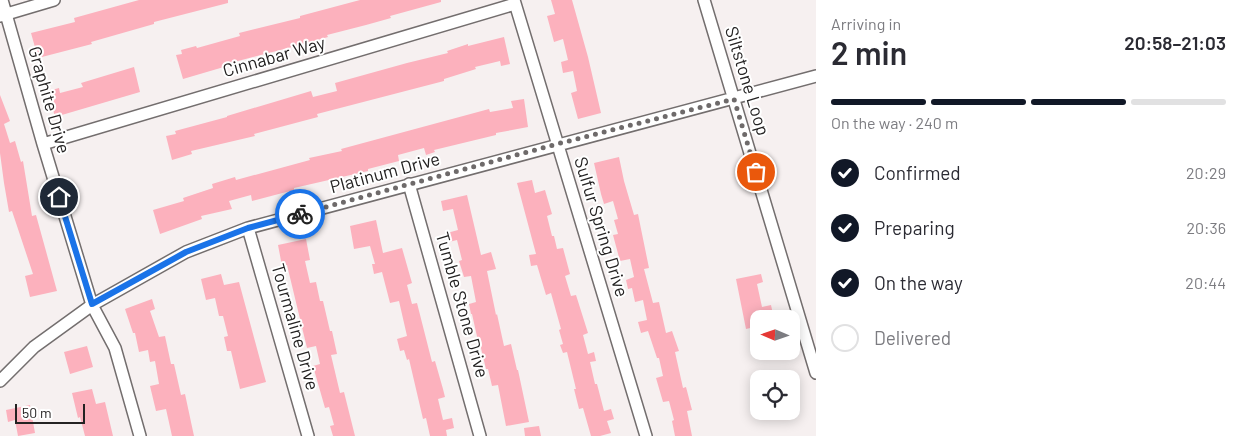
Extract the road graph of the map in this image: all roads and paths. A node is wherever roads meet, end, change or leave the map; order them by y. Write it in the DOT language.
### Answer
graph roads {
  1 [pos="2,0"];
  2 [pos="54,0"];
  3 [pos="704,0"];
  4 [pos="515,2"];
  5 [pos="3,15"];
  6 [pos="816,76"];
  7 [pos="734,99"];
  8 [pos="43,144"];
  9 [pos="557,144"];
  10 [pos="409,184"];
  11 [pos="248,228"];
  12 [pos="92,304"];
  13 [pos="816,373"];
  14 [pos="0,381"];
  15 [pos="140,436"];
  16 [pos="308,436"];
  17 [pos="480,436"];
  18 [pos="646,436"];
  1 -- 5 [label="street, Graphite Drive"];
  2 -- 5 [label="street"];
  3 -- 7 [label="street, Siltstone Loop"];
  4 -- 8 [label="street, Cinnabar Way"];
  4 -- 9 [label="street, Sulfur Spring Drive"];
  5 -- 8 [label="street, Graphite Drive"];
  6 -- 7 [label="street, Platinum Drive"];
  7 -- 9 [label="street, Platinum Drive"];
  7 -- 13 [label="street, Siltstone Loop"];
  8 -- 12 [label="street, Graphite Drive"];
  9 -- 10 [label="street, Platinum Drive"];
  9 -- 18 [label="street, Sulfur Spring Drive"];
  10 -- 11 [label="street, Platinum Drive"];
  10 -- 17 [label="street, Tumble Stone Drive"];
  11 -- 12 [label="street, Platinum Drive"];
  11 -- 16 [label="street, Tourmaline Drive"];
  12 -- 14 [label="street, Platinum Drive"];
  12 -- 15 [label="street, Graphite Drive"];
}
